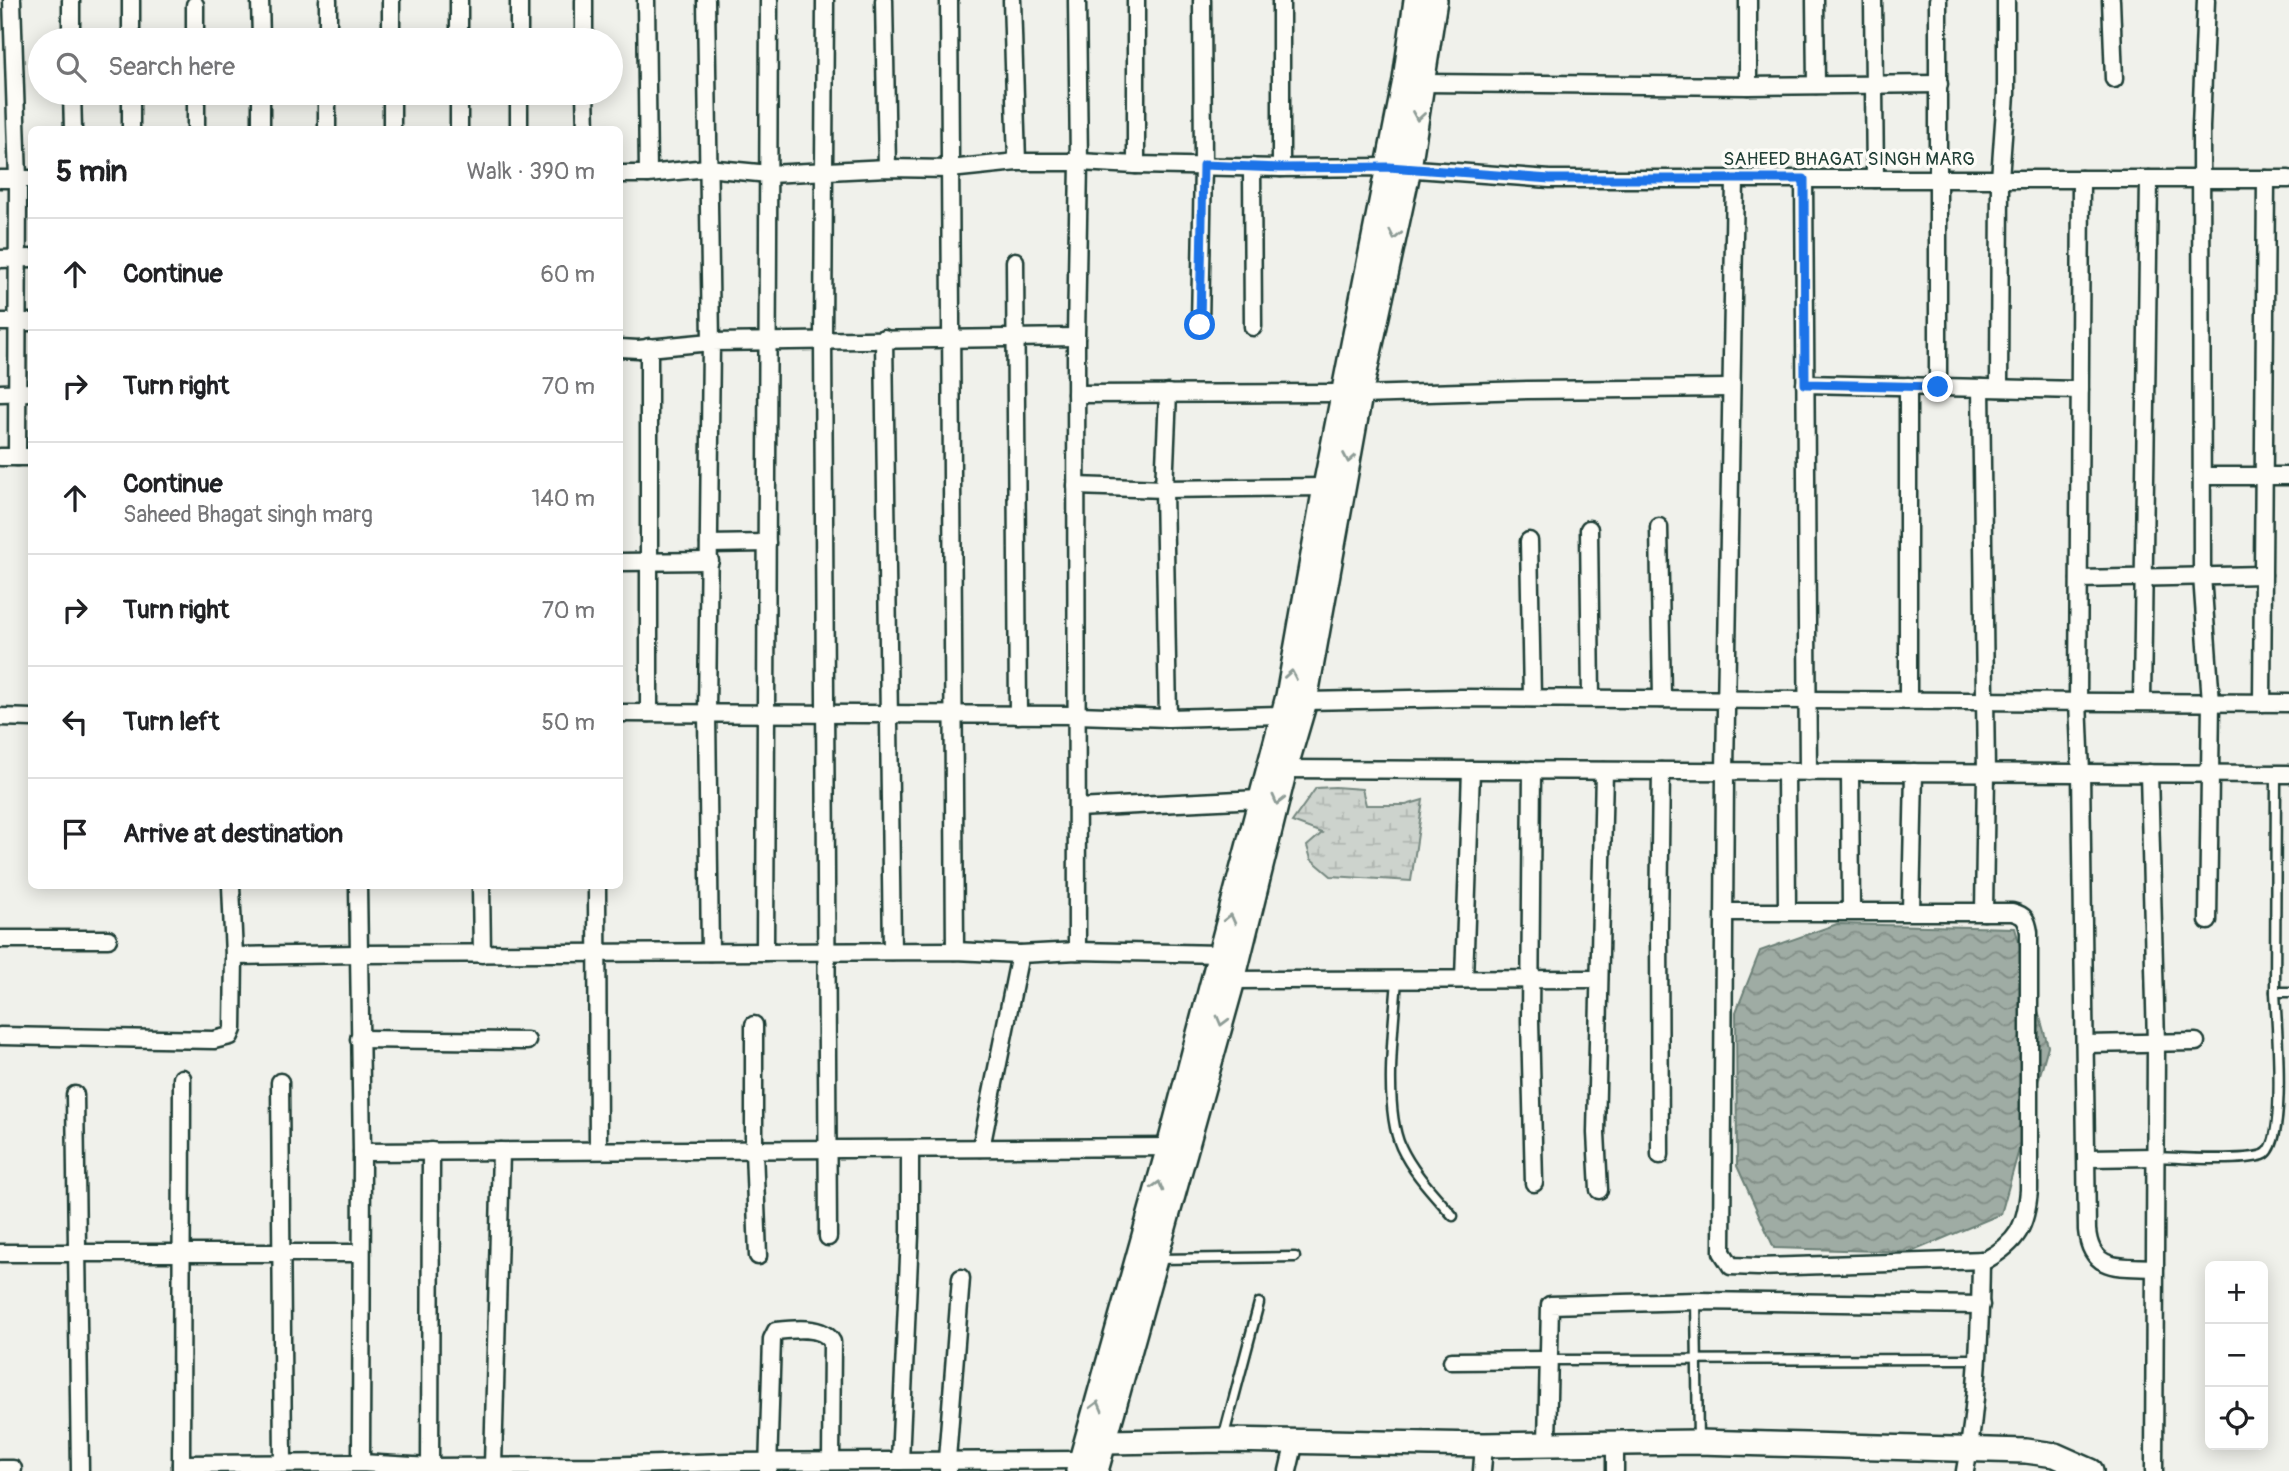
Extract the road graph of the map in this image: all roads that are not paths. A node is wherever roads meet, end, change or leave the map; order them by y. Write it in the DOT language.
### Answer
graph roads {
  1 [pos="12,0"];
  2 [pos="71,0"];
  3 [pos="131,0"];
  4 [pos="260,0"];
  5 [pos="328,0"];
  6 [pos="391,0"];
  7 [pos="459,0"];
  8 [pos="519,0"];
  9 [pos="583,0"];
  10 [pos="646,0"];
  11 [pos="706,0"];
  12 [pos="769,0"];
  13 [pos="825,0"];
  14 [pos="884,0"];
  15 [pos="949,0"];
  16 [pos="1012,0"];
  17 [pos="1077,0"];
  18 [pos="1136,0"];
  19 [pos="1202,0"];
  20 [pos="1281,0"];
  21 [pos="1416,0"];
  22 [pos="1435,0"];
  23 [pos="1748,0"];
  24 [pos="1815,0"];
  25 [pos="1873,0"];
  26 [pos="1938,0"];
  27 [pos="2006,0"];
  28 [pos="2111,0"];
  29 [pos="2206,0"];
  30 [pos="195,5"];
  31 [pos="6,26"];
  32 [pos="71,28"];
  33 [pos="131,28"];
  34 [pos="195,28"];
  35 [pos="261,28"];
  36 [pos="328,28"];
  37 [pos="391,28"];
  38 [pos="459,28"];
  39 [pos="519,28"];
  40 [pos="584,28"];
  41 [pos="2114,79"];
  42 [pos="1423,83"];
  43 [pos="1939,84"];
  44 [pos="1816,85"];
  45 [pos="1874,85"];
  46 [pos="1748,86"];
  47 [pos="7,93"];
  48 [pos="72,105"];
  49 [pos="131,105"];
  50 [pos="195,105"];
  51 [pos="261,105"];
  52 [pos="327,105"];
  53 [pos="392,105"];
  54 [pos="459,105"];
  55 [pos="519,105"];
  56 [pos="585,105"];
  57 [pos="73,126"];
  58 [pos="131,126"];
  59 [pos="196,126"];
  60 [pos="261,126"];
  61 [pos="327,126"];
  62 [pos="392,126"];
  63 [pos="459,126"];
  64 [pos="519,126"];
  65 [pos="586,126"];
  66 [pos="1017,162"];
  67 [pos="1079,162"];
  68 [pos="1136,165"];
  69 [pos="1203,165"];
  70 [pos="1252,167"];
  71 [pos="887,168"];
  72 [pos="1281,168"];
  73 [pos="1399,168"];
  74 [pos="707,169"];
  75 [pos="950,169"];
  76 [pos="825,172"];
  77 [pos="623,174"];
  78 [pos="649,174"];
  79 [pos="769,174"];
  80 [pos="0,179"];
  81 [pos="25,179"];
  82 [pos="1735,179"];
  83 [pos="1804,179"];
  84 [pos="1875,179"];
  85 [pos="1940,179"];
  86 [pos="2000,179"];
  87 [pos="2081,179"];
  88 [pos="2149,179"];
  89 [pos="2203,179"];
  90 [pos="2266,179"];
  91 [pos="2289,179"];
  92 [pos="0,258"];
  93 [pos="24,259"];
  94 [pos="1015,261"];
  95 [pos="0,322"];
  96 [pos="24,322"];
  97 [pos="1200,325"];
  98 [pos="1253,327"];
  99 [pos="951,337"];
  100 [pos="1076,337"];
  101 [pos="884,338"];
  102 [pos="823,339"];
  103 [pos="1015,339"];
  104 [pos="768,340"];
  105 [pos="711,342"];
  106 [pos="649,347"];
  107 [pos="623,348"];
  108 [pos="1805,384"];
  109 [pos="1908,386"];
  110 [pos="1938,387"];
  111 [pos="1731,388"];
  112 [pos="1981,388"];
  113 [pos="1999,388"];
  114 [pos="2080,390"];
  115 [pos="0,393"];
  116 [pos="25,393"];
  117 [pos="1168,393"];
  118 [pos="1076,394"];
  119 [pos="1352,394"];
  120 [pos="0,457"];
  121 [pos="24,457"];
  122 [pos="2203,476"];
  123 [pos="2264,476"];
  124 [pos="2289,476"];
  125 [pos="1076,486"];
  126 [pos="1325,487"];
  127 [pos="1164,489"];
  128 [pos="1659,527"];
  129 [pos="1589,529"];
  130 [pos="1528,541"];
  131 [pos="767,543"];
  132 [pos="709,552"];
  133 [pos="649,560"];
  134 [pos="623,562"];
  135 [pos="2263,575"];
  136 [pos="2202,576"];
  137 [pos="2144,578"];
  138 [pos="2079,579"];
  139 [pos="1532,698"];
  140 [pos="1591,698"];
  141 [pos="1662,699"];
  142 [pos="1727,699"];
  143 [pos="1806,700"];
  144 [pos="1908,700"];
  145 [pos="1305,701"];
  146 [pos="1985,701"];
  147 [pos="2078,701"];
  148 [pos="2142,702"];
  149 [pos="2211,702"];
  150 [pos="2262,703"];
  151 [pos="2289,703"];
  152 [pos="623,713"];
  153 [pos="649,713"];
  154 [pos="707,714"];
  155 [pos="766,714"];
  156 [pos="825,714"];
  157 [pos="889,714"];
  158 [pos="954,714"];
  159 [pos="1018,715"];
  160 [pos="1077,715"];
  161 [pos="1282,715"];
  162 [pos="0,717"];
  163 [pos="28,718"];
  164 [pos="1168,718"];
  165 [pos="1276,769"];
  166 [pos="1471,770"];
  167 [pos="1532,770"];
  168 [pos="1604,771"];
  169 [pos="1661,771"];
  170 [pos="1726,771"];
  171 [pos="1786,771"];
  172 [pos="1808,772"];
  173 [pos="1850,772"];
  174 [pos="1914,772"];
  175 [pos="1986,772"];
  176 [pos="2081,773"];
  177 [pos="2149,773"];
  178 [pos="2211,773"];
  179 [pos="2282,774"];
  180 [pos="1259,799"];
  181 [pos="1077,807"];
  182 [pos="232,889"];
  183 [pos="358,889"];
  184 [pos="481,889"];
  185 [pos="597,889"];
  186 [pos="1787,911"];
  187 [pos="1851,911"];
  188 [pos="1911,911"];
  189 [pos="1725,912"];
  190 [pos="1984,912"];
  191 [pos="2208,921"];
  192 [pos="0,939"];
  193 [pos="108,939"];
  194 [pos="892,951"];
  195 [pos="955,951"];
  196 [pos="1077,951"];
  197 [pos="710,952"];
  198 [pos="765,952"];
  199 [pos="826,952"];
  200 [pos="598,953"];
  201 [pos="359,954"];
  202 [pos="482,954"];
  203 [pos="1020,954"];
  204 [pos="1221,954"];
  205 [pos="234,956"];
  206 [pos="1397,979"];
  207 [pos="1464,979"];
  208 [pos="1530,979"];
  209 [pos="1599,979"];
  210 [pos="1233,980"];
  211 [pos="2275,992"];
  212 [pos="2289,992"];
  213 [pos="754,1025"];
  214 [pos="0,1036"];
  215 [pos="359,1039"];
  216 [pos="527,1041"];
  217 [pos="2196,1042"];
  218 [pos="2156,1043"];
  219 [pos="2085,1044"];
  220 [pos="182,1078"];
  221 [pos="280,1082"];
  222 [pos="75,1095"];
  223 [pos="1178,1147"];
  224 [pos="981,1148"];
  225 [pos="827,1149"];
  226 [pos="910,1149"];
  227 [pos="598,1150"];
  228 [pos="754,1150"];
  229 [pos="501,1151"];
  230 [pos="362,1152"];
  231 [pos="430,1152"];
  232 [pos="1660,1155"];
  233 [pos="2155,1157"];
  234 [pos="2088,1158"];
  235 [pos="1534,1183"];
  236 [pos="1599,1190"];
  237 [pos="1452,1216"];
  238 [pos="828,1237"];
  239 [pos="77,1253"];
  240 [pos="182,1253"];
  241 [pos="282,1253"];
  242 [pos="361,1253"];
  243 [pos="0,1254"];
  244 [pos="758,1256"];
  245 [pos="1295,1257"];
  246 [pos="1156,1259"];
  247 [pos="1981,1260"];
  248 [pos="2155,1268"];
  249 [pos="961,1278"];
  250 [pos="1696,1301"];
  251 [pos="1259,1303"];
  252 [pos="1980,1305"];
  253 [pos="1977,1359"];
  254 [pos="1548,1360"];
  255 [pos="1697,1360"];
  256 [pos="1452,1361"];
  257 [pos="1223,1440"];
  258 [pos="1295,1441"];
  259 [pos="1615,1441"];
  260 [pos="1698,1442"];
  261 [pos="1106,1443"];
  262 [pos="1547,1443"];
  263 [pos="1484,1445"];
  264 [pos="831,1461"];
  265 [pos="900,1461"];
  266 [pos="1967,1461"];
  267 [pos="361,1463"];
  268 [pos="283,1464"];
  269 [pos="493,1466"];
  270 [pos="767,1466"];
  271 [pos="858,1466"];
  272 [pos="948,1466"];
  273 [pos="690,1467"];
  274 [pos="1085,1467"];
  275 [pos="181,1468"];
  276 [pos="519,1468"];
  277 [pos="430,1469"];
  278 [pos="598,1469"];
  279 [pos="80,1471"];
  280 [pos="1288,1471"];
  281 [pos="1482,1471"];
  282 [pos="1615,1471"];
  283 [pos="2091,1471"];
  284 [pos="2154,1471"];
  1 -- 31 [label="street"];
  2 -- 32 [label="street"];
  3 -- 33 [label="street"];
  4 -- 35 [label="street"];
  5 -- 36 [label="street"];
  6 -- 37 [label="street"];
  7 -- 38 [label="street"];
  8 -- 39 [label="street"];
  9 -- 40 [label="street"];
  10 -- 78 [label="street"];
  11 -- 74 [label="street"];
  12 -- 79 [label="street"];
  13 -- 76 [label="street"];
  14 -- 71 [label="street"];
  15 -- 75 [label="street"];
  16 -- 66 [label="street"];
  17 -- 67 [label="street"];
  18 -- 68 [label="street"];
  19 -- 69 [label="street"];
  20 -- 72 [label="street"];
  21 -- 73 [label="main road"];
  22 -- 42 [label="main road"];
  23 -- 46 [label="street"];
  24 -- 44 [label="street"];
  25 -- 45 [label="street"];
  26 -- 43 [label="street"];
  27 -- 86 [label="street"];
  28 -- 41 [label="street"];
  29 -- 89 [label="street"];
  30 -- 34 [label="street"];
  31 -- 47 [label="street"];
  42 -- 46 [label="street"];
  42 -- 73 [label="main road, one-way"];
  43 -- 45 [label="street"];
  43 -- 85 [label="street"];
  44 -- 45 [label="street"];
  44 -- 46 [label="street"];
  45 -- 84 [label="street"];
  47 -- 81 [label="street"];
  48 -- 57 [label="street"];
  49 -- 58 [label="street"];
  50 -- 59 [label="street"];
  51 -- 60 [label="street"];
  52 -- 61 [label="street"];
  53 -- 62 [label="street"];
  54 -- 63 [label="street"];
  55 -- 64 [label="street"];
  56 -- 65 [label="street"];
  66 -- 67 [label="street, SAHEED BHAGAT SINGH MARG"];
  66 -- 75 [label="street, SAHEED BHAGAT SINGH MARG"];
  67 -- 68 [label="street, SAHEED BHAGAT SINGH MARG"];
  67 -- 100 [label="street"];
  68 -- 69 [label="street, SAHEED BHAGAT SINGH MARG"];
  69 -- 70 [label="street, SAHEED BHAGAT SINGH MARG"];
  69 -- 97 [label="street"];
  70 -- 72 [label="street, SAHEED BHAGAT SINGH MARG"];
  70 -- 98 [label="street"];
  71 -- 75 [label="street, SAHEED BHAGAT SINGH MARG"];
  71 -- 76 [label="street, SAHEED BHAGAT SINGH MARG"];
  72 -- 73 [label="street, SAHEED BHAGAT SINGH MARG"];
  73 -- 82 [label="street, SAHEED BHAGAT SINGH MARG"];
  73 -- 119 [label="main road"];
  74 -- 78 [label="street, SAHEED BHAGAT SINGH MARG"];
  74 -- 79 [label="street, SAHEED BHAGAT SINGH MARG"];
  74 -- 105 [label="street"];
  75 -- 99 [label="street"];
  76 -- 79 [label="street, SAHEED BHAGAT SINGH MARG"];
  76 -- 102 [label="street"];
  77 -- 78 [label="street, SAHEED BHAGAT SINGH MARG"];
  79 -- 104 [label="street"];
  80 -- 81 [label="street"];
  81 -- 93 [label="street"];
  82 -- 83 [label="street, SAHEED BHAGAT SINGH MARG"];
  82 -- 111 [label="street"];
  83 -- 84 [label="street, SAHEED BHAGAT SINGH MARG"];
  83 -- 108 [label="street"];
  84 -- 85 [label="street, SAHEED BHAGAT SINGH MARG"];
  85 -- 86 [label="street, SAHEED BHAGAT SINGH MARG"];
  85 -- 110 [label="street"];
  86 -- 87 [label="street, SAHEED BHAGAT SINGH MARG"];
  86 -- 113 [label="street"];
  87 -- 88 [label="street, SAHEED BHAGAT SINGH MARG"];
  87 -- 114 [label="street"];
  88 -- 89 [label="street, SAHEED BHAGAT SINGH MARG"];
  88 -- 137 [label="street"];
  89 -- 90 [label="street, SAHEED BHAGAT SINGH MARG"];
  89 -- 122 [label="street"];
  90 -- 91 [label="street, SAHEED BHAGAT SINGH MARG"];
  90 -- 123 [label="street"];
  92 -- 93 [label="street"];
  93 -- 96 [label="street"];
  94 -- 103 [label="street"];
  95 -- 96 [label="street"];
  96 -- 116 [label="street"];
  99 -- 101 [label="street"];
  99 -- 103 [label="street"];
  99 -- 158 [label="street"];
  100 -- 103 [label="street"];
  100 -- 118 [label="street"];
  101 -- 102 [label="street"];
  101 -- 157 [label="street"];
  102 -- 104 [label="street"];
  102 -- 156 [label="street"];
  103 -- 159 [label="street"];
  104 -- 105 [label="street"];
  104 -- 131 [label="street"];
  105 -- 106 [label="street"];
  105 -- 132 [label="street"];
  106 -- 107 [label="street"];
  106 -- 133 [label="street"];
  108 -- 109 [label="street"];
  108 -- 143 [label="street"];
  109 -- 110 [label="street"];
  109 -- 144 [label="street"];
  110 -- 112 [label="street"];
  111 -- 119 [label="street"];
  111 -- 142 [label="street"];
  112 -- 113 [label="street"];
  112 -- 146 [label="street"];
  113 -- 114 [label="street"];
  114 -- 138 [label="street"];
  115 -- 116 [label="street"];
  116 -- 121 [label="street"];
  117 -- 118 [label="street"];
  117 -- 119 [label="street"];
  117 -- 127 [label="street"];
  118 -- 125 [label="street"];
  119 -- 126 [label="main road"];
  119 -- 145 [label="main road, one-way"];
  120 -- 121 [label="street"];
  122 -- 123 [label="street"];
  122 -- 136 [label="street"];
  123 -- 124 [label="street"];
  123 -- 135 [label="street"];
  125 -- 127 [label="street"];
  125 -- 160 [label="street"];
  126 -- 127 [label="street"];
  161 -- 126 [label="main road, one-way"];
  127 -- 164 [label="street"];
  128 -- 141 [label="street"];
  129 -- 140 [label="street"];
  130 -- 139 [label="street"];
  131 -- 132 [label="street"];
  131 -- 155 [label="street"];
  132 -- 133 [label="street"];
  132 -- 154 [label="street"];
  133 -- 134 [label="street"];
  133 -- 153 [label="street"];
  135 -- 136 [label="street"];
  135 -- 150 [label="street"];
  136 -- 137 [label="street"];
  136 -- 149 [label="street"];
  137 -- 138 [label="street"];
  137 -- 148 [label="street"];
  138 -- 147 [label="street"];
  139 -- 140 [label="street"];
  139 -- 145 [label="street"];
  140 -- 141 [label="street"];
  141 -- 142 [label="street"];
  142 -- 143 [label="street"];
  142 -- 170 [label="street"];
  143 -- 144 [label="street"];
  143 -- 172 [label="street"];
  144 -- 146 [label="street"];
  145 -- 165 [label="main road"];
  146 -- 147 [label="street"];
  146 -- 175 [label="street"];
  147 -- 148 [label="street"];
  147 -- 176 [label="street"];
  148 -- 149 [label="street"];
  149 -- 150 [label="street"];
  149 -- 178 [label="street"];
  150 -- 151 [label="street"];
  152 -- 153 [label="street"];
  153 -- 154 [label="street"];
  154 -- 155 [label="street"];
  154 -- 197 [label="street"];
  155 -- 156 [label="street"];
  155 -- 198 [label="street"];
  156 -- 157 [label="street"];
  156 -- 199 [label="street"];
  157 -- 158 [label="street"];
  157 -- 194 [label="street"];
  158 -- 159 [label="street"];
  158 -- 195 [label="street"];
  159 -- 160 [label="street"];
  160 -- 164 [label="street"];
  160 -- 181 [label="street"];
  161 -- 164 [label="street"];
  161 -- 165 [label="main road"];
  162 -- 163 [label="street"];
  165 -- 166 [label="street"];
  165 -- 180 [label="main road"];
  165 -- 210 [label="main road, one-way"];
  166 -- 167 [label="street"];
  166 -- 207 [label="street"];
  167 -- 168 [label="street"];
  167 -- 208 [label="street"];
  168 -- 169 [label="street"];
  168 -- 209 [label="street"];
  169 -- 170 [label="street"];
  169 -- 232 [label="street"];
  170 -- 171 [label="street"];
  170 -- 189 [label="street"];
  171 -- 172 [label="street"];
  171 -- 186 [label="street"];
  172 -- 173 [label="street"];
  173 -- 174 [label="street"];
  173 -- 187 [label="street"];
  174 -- 175 [label="street"];
  174 -- 188 [label="street"];
  175 -- 176 [label="street"];
  175 -- 190 [label="street"];
  176 -- 177 [label="street"];
  176 -- 219 [label="street"];
  177 -- 178 [label="street"];
  177 -- 218 [label="street"];
  178 -- 179 [label="street"];
  178 -- 191 [label="street"];
  179 -- 211 [label="lane"];
  180 -- 181 [label="street"];
  204 -- 180 [label="main road, one-way"];
  181 -- 196 [label="street"];
  182 -- 205 [label="street"];
  183 -- 201 [label="street"];
  184 -- 202 [label="street"];
  185 -- 200 [label="street"];
  186 -- 187 [label="street"];
  186 -- 189 [label="street"];
  187 -- 188 [label="street"];
  188 -- 190 [label="street"];
  189 -- 247 [label="street"];
  190 -- 247 [label="street"];
  192 -- 193 [label="street"];
  194 -- 195 [label="street"];
  194 -- 199 [label="street"];
  195 -- 203 [label="street"];
  196 -- 203 [label="street"];
  196 -- 204 [label="street"];
  197 -- 198 [label="street"];
  197 -- 200 [label="street"];
  198 -- 199 [label="street"];
  199 -- 225 [label="street"];
  200 -- 202 [label="street"];
  200 -- 227 [label="street"];
  201 -- 202 [label="street"];
  201 -- 205 [label="street"];
  201 -- 215 [label="street"];
  203 -- 224 [label="street"];
  204 -- 223 [label="main road"];
  205 -- 214 [label="street"];
  206 -- 207 [label="street"];
  206 -- 210 [label="street"];
  206 -- 237 [label="lane"];
  207 -- 208 [label="street"];
  208 -- 209 [label="street"];
  208 -- 235 [label="street"];
  209 -- 236 [label="street"];
  210 -- 223 [label="main road, one-way"];
  211 -- 212 [label="lane"];
  211 -- 233 [label="lane"];
  213 -- 228 [label="street"];
  215 -- 216 [label="street"];
  215 -- 230 [label="street"];
  217 -- 218 [label="street"];
  218 -- 219 [label="street"];
  218 -- 233 [label="street"];
  219 -- 234 [label="street"];
  220 -- 240 [label="street"];
  221 -- 241 [label="street"];
  222 -- 239 [label="street"];
  223 -- 224 [label="street"];
  223 -- 246 [label="main road"];
  274 -- 223 [label="main road, one-way"];
  224 -- 226 [label="street"];
  225 -- 226 [label="street"];
  225 -- 228 [label="street"];
  225 -- 238 [label="street"];
  226 -- 265 [label="street"];
  227 -- 228 [label="street"];
  227 -- 229 [label="street"];
  228 -- 244 [label="street"];
  229 -- 231 [label="street"];
  229 -- 269 [label="street"];
  230 -- 231 [label="street"];
  230 -- 242 [label="street"];
  231 -- 277 [label="street"];
  233 -- 234 [label="street"];
  233 -- 248 [label="street"];
  234 -- 248 [label="street"];
  239 -- 240 [label="street"];
  239 -- 243 [label="street"];
  239 -- 279 [label="street"];
  240 -- 241 [label="street"];
  240 -- 275 [label="street"];
  241 -- 242 [label="street"];
  241 -- 268 [label="street"];
  242 -- 267 [label="street"];
  245 -- 246 [label="lane"];
  246 -- 261 [label="main road"];
  247 -- 252 [label="street"];
  248 -- 284 [label="street"];
  249 -- 272 [label="street"];
  250 -- 252 [label="street"];
  250 -- 254 [label="street"];
  250 -- 255 [label="lane"];
  251 -- 257 [label="lane"];
  252 -- 253 [label="street"];
  253 -- 255 [label="lane"];
  253 -- 266 [label="street"];
  254 -- 255 [label="lane"];
  254 -- 256 [label="street"];
  254 -- 262 [label="street"];
  255 -- 260 [label="lane"];
  257 -- 258 [label="main road"];
  257 -- 261 [label="main road"];
  258 -- 263 [label="main road"];
  258 -- 280 [label="street"];
  259 -- 260 [label="main road"];
  259 -- 262 [label="main road"];
  259 -- 282 [label="street"];
  260 -- 266 [label="main road"];
  261 -- 274 [label="main road"];
  262 -- 263 [label="main road"];
  263 -- 281 [label="street"];
  264 -- 270 [label="street"];
  264 -- 270 [label="street"];
  264 -- 271 [label="street"];
  265 -- 271 [label="street"];
  265 -- 272 [label="street"];
  266 -- 283 [label="main road"];
  267 -- 268 [label="street"];
  267 -- 277 [label="street"];
  268 -- 275 [label="street"];
  269 -- 276 [label="street"];
  269 -- 277 [label="street"];
  270 -- 273 [label="street"];
  272 -- 274 [label="street"];
  273 -- 278 [label="street"];
  276 -- 278 [label="street"];
}
